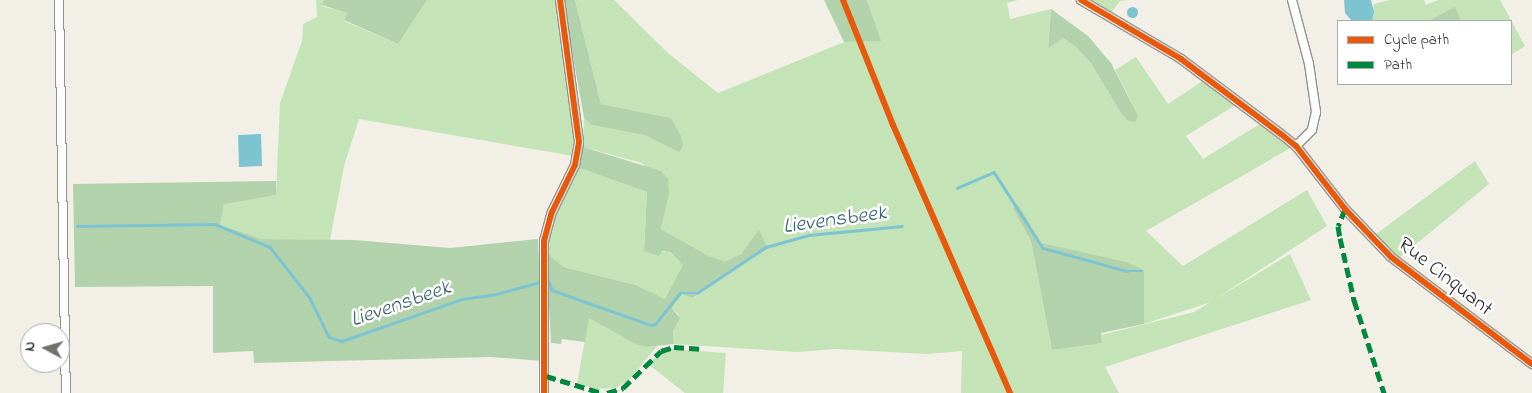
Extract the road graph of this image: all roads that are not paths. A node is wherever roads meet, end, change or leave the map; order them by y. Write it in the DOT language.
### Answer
graph roads {
  1 [pos="59,0"];
  2 [pos="560,0"];
  3 [pos="1081,0"];
  4 [pos="1292,0"];
  5 [pos="1296,146"];
  6 [pos="1532,364"];
  7 [pos="66,393"];
  8 [pos="544,393"];
  1 -- 7 [label="street"];
  2 -- 8 [label="street"];
  3 -- 5 [label="street"];
  4 -- 5 [label="street"];
  5 -- 6 [label="street, Rue Cinquant"];
}
